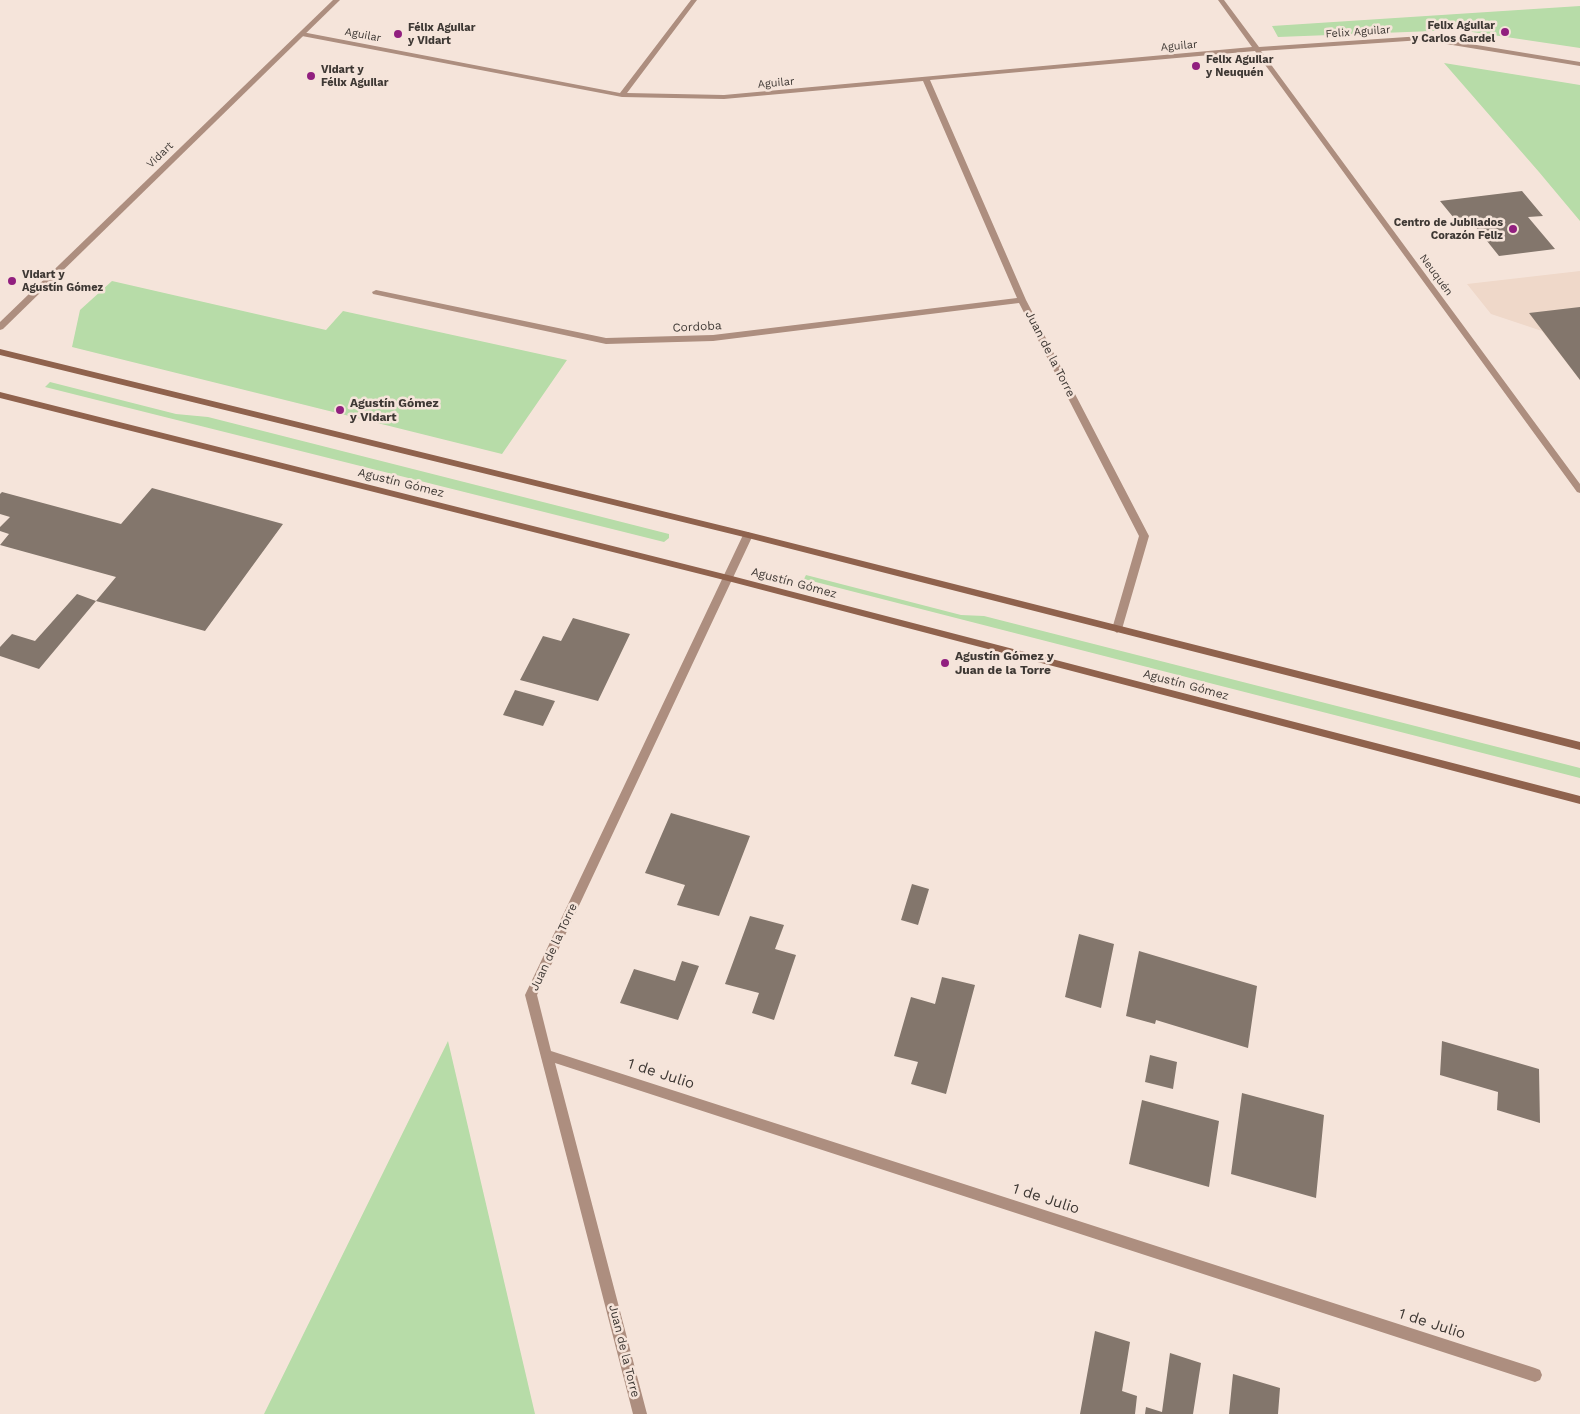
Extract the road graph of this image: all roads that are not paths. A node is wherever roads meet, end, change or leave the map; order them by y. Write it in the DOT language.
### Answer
graph roads {
  1 [pos="337,0"];
  2 [pos="694,0"];
  3 [pos="1221,0"];
  4 [pos="302,34"];
  5 [pos="1256,49"];
  6 [pos="1580,64"];
  7 [pos="926,79"];
  8 [pos="622,95"];
  9 [pos="376,292"];
  10 [pos="1022,300"];
  11 [pos="0,327"];
  12 [pos="0,352"];
  13 [pos="0,395"];
  14 [pos="1580,490"];
  15 [pos="748,535"];
  16 [pos="728,578"];
  17 [pos="1116,628"];
  18 [pos="1580,746"];
  19 [pos="1580,800"];
  20 [pos="547,1055"];
  21 [pos="1535,1375"];
  22 [pos="640,1414"];
  1 -- 4 [label="street, Vidart"];
  2 -- 8 [label="street"];
  3 -- 5 [label="street, Neuquén"];
  4 -- 8 [label="street, Aguilar"];
  4 -- 11 [label="street, Vidart"];
  5 -- 6 [label="street, Felix Aguilar"];
  5 -- 7 [label="street, Aguilar"];
  5 -- 14 [label="street, Neuquén"];
  7 -- 8 [label="street, Aguilar"];
  7 -- 10 [label="street, Juan de la Torre"];
  9 -- 10 [label="street, Cordoba"];
  10 -- 17 [label="street, Juan de la Torre"];
  12 -- 15 [label="main road"];
  13 -- 16 [label="main road, Agustín Gómez"];
  15 -- 16 [label="street, Juan de la Torre"];
  15 -- 17 [label="main road"];
  16 -- 19 [label="main road, Agustín Gómez"];
  16 -- 20 [label="street, Juan de la Torre"];
  17 -- 18 [label="main road"];
  20 -- 21 [label="street, 1 de Julio"];
  20 -- 22 [label="street, Juan de la Torre"];
}
